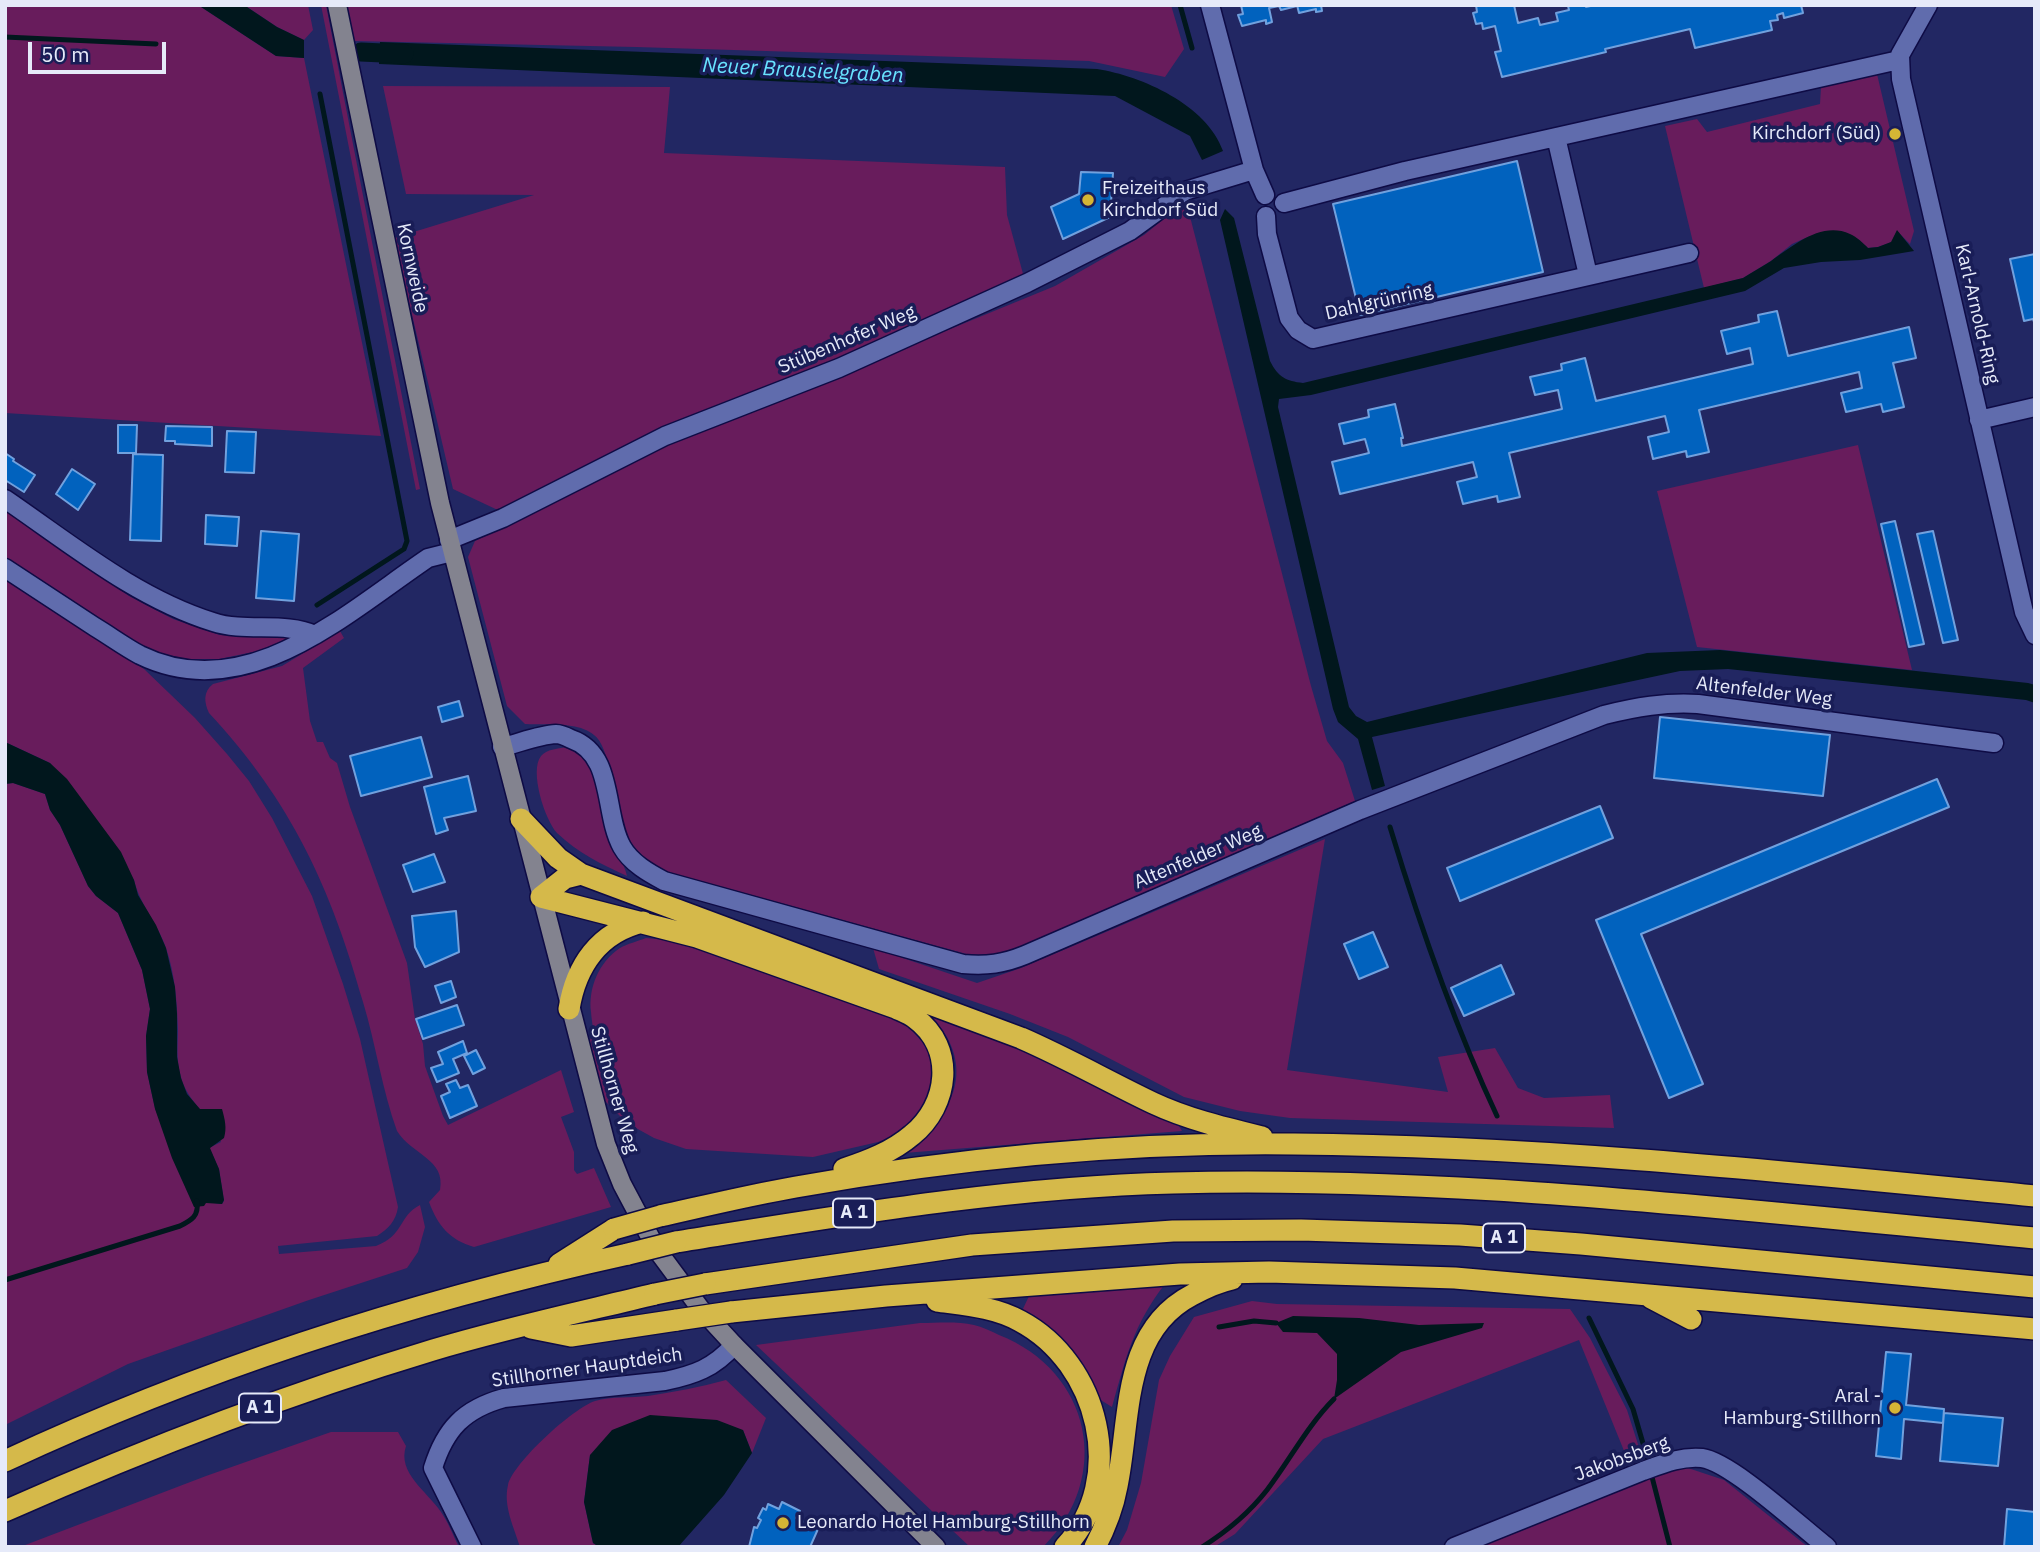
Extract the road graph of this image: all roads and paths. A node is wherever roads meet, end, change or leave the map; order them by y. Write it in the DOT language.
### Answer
graph roads {
  1 [pos="337,5"];
  2 [pos="1210,5"];
  3 [pos="1928,5"];
  4 [pos="1899,60"];
  5 [pos="1556,137"];
  6 [pos="1254,170"];
  7 [pos="1265,195"];
  8 [pos="1283,203"];
  9 [pos="1266,216"];
  10 [pos="1689,253"];
  11 [pos="1588,275"];
  12 [pos="2035,407"];
  13 [pos="1979,420"];
  14 [pos="5,499"];
  15 [pos="450,546"];
  16 [pos="5,568"];
  17 [pos="314,635"];
  18 [pos="2035,635"];
  19 [pos="1994,743"];
  20 [pos="502,747"];
  21 [pos="521,819"];
  22 [pos="582,874"];
  23 [pos="541,897"];
  24 [pos="643,922"];
  25 [pos="569,1009"];
  26 [pos="1291,1144"];
  27 [pos="1704,1148"];
  28 [pos="1664,1160"];
  29 [pos="792,1188"];
  30 [pos="2035,1196"];
  31 [pos="2035,1238"];
  32 [pos="548,1271"];
  33 [pos="1269,1272"];
  34 [pos="2035,1287"];
  35 [pos="1643,1293"];
  36 [pos="887,1296"];
  37 [pos="1691,1319"];
  38 [pos="522,1326"];
  39 [pos="2035,1329"];
  40 [pos="734,1345"];
  41 [pos="5,1461"];
  42 [pos="5,1511"];
  43 [pos="472,1547"];
  44 [pos="936,1547"];
  45 [pos="1065,1547"];
  46 [pos="1095,1547"];
  47 [pos="1454,1547"];
  48 [pos="1827,1547"];
  1 -- 15 [label="main road, Kornweide"];
  2 -- 6 [label="street"];
  3 -- 4 [label="street"];
  4 -- 5 [label="street"];
  4 -- 13 [label="street, Karl-Arnold-Ring"];
  5 -- 8 [label="street"];
  5 -- 11 [label="street"];
  6 -- 7 [label="street"];
  6 -- 15 [label="street, Stübenhofer Weg"];
  7 -- 8 [label="street"];
  7 -- 9 [label="street"];
  8 -- 9 [label="street"];
  9 -- 11 [label="street, Dahlgrünring"];
  10 -- 11 [label="street, Dahlgrünring"];
  12 -- 13 [label="street"];
  13 -- 18 [label="street, Karl-Arnold-Ring"];
  14 -- 17 [label="street"];
  15 -- 17 [label="street, Stübenhofer Weg"];
  15 -- 20 [label="main road, Stillhorner Weg"];
  16 -- 17 [label="street, Stübenhofer Weg"];
  19 -- 20 [label="street, Altenfelder Weg"];
  20 -- 21 [label="main road, Stillhorner Weg"];
  21 -- 22 [label="highway"];
  21 -- 23 [label="main road, Stillhorner Weg"];
  22 -- 23 [label="highway"];
  22 -- 26 [label="highway"];
  23 -- 24 [label="highway"];
  23 -- 25 [label="main road, Stillhorner Weg"];
  24 -- 25 [label="highway"];
  24 -- 29 [label="highway"];
  25 -- 40 [label="main road, Stillhorner Weg"];
  26 -- 28 [label="highway"];
  26 -- 29 [label="highway"];
  27 -- 28 [label="highway"];
  28 -- 30 [label="highway"];
  29 -- 32 [label="highway, bridge"];
  31 -- 32 [label="highway, A 1, bridge"];
  32 -- 41 [label="highway, A 1"];
  33 -- 35 [label="highway"];
  33 -- 36 [label="highway"];
  33 -- 46 [label="highway"];
  34 -- 38 [label="highway, A 1, bridge"];
  35 -- 37 [label="highway"];
  35 -- 39 [label="highway"];
  36 -- 38 [label="highway, bridge"];
  36 -- 45 [label="highway"];
  38 -- 42 [label="highway, A 1"];
  40 -- 43 [label="street, Stillhorner Hauptdeich"];
  40 -- 44 [label="main road, Stillhorner Weg"];
  47 -- 48 [label="street, Jakobsberg"];
}
